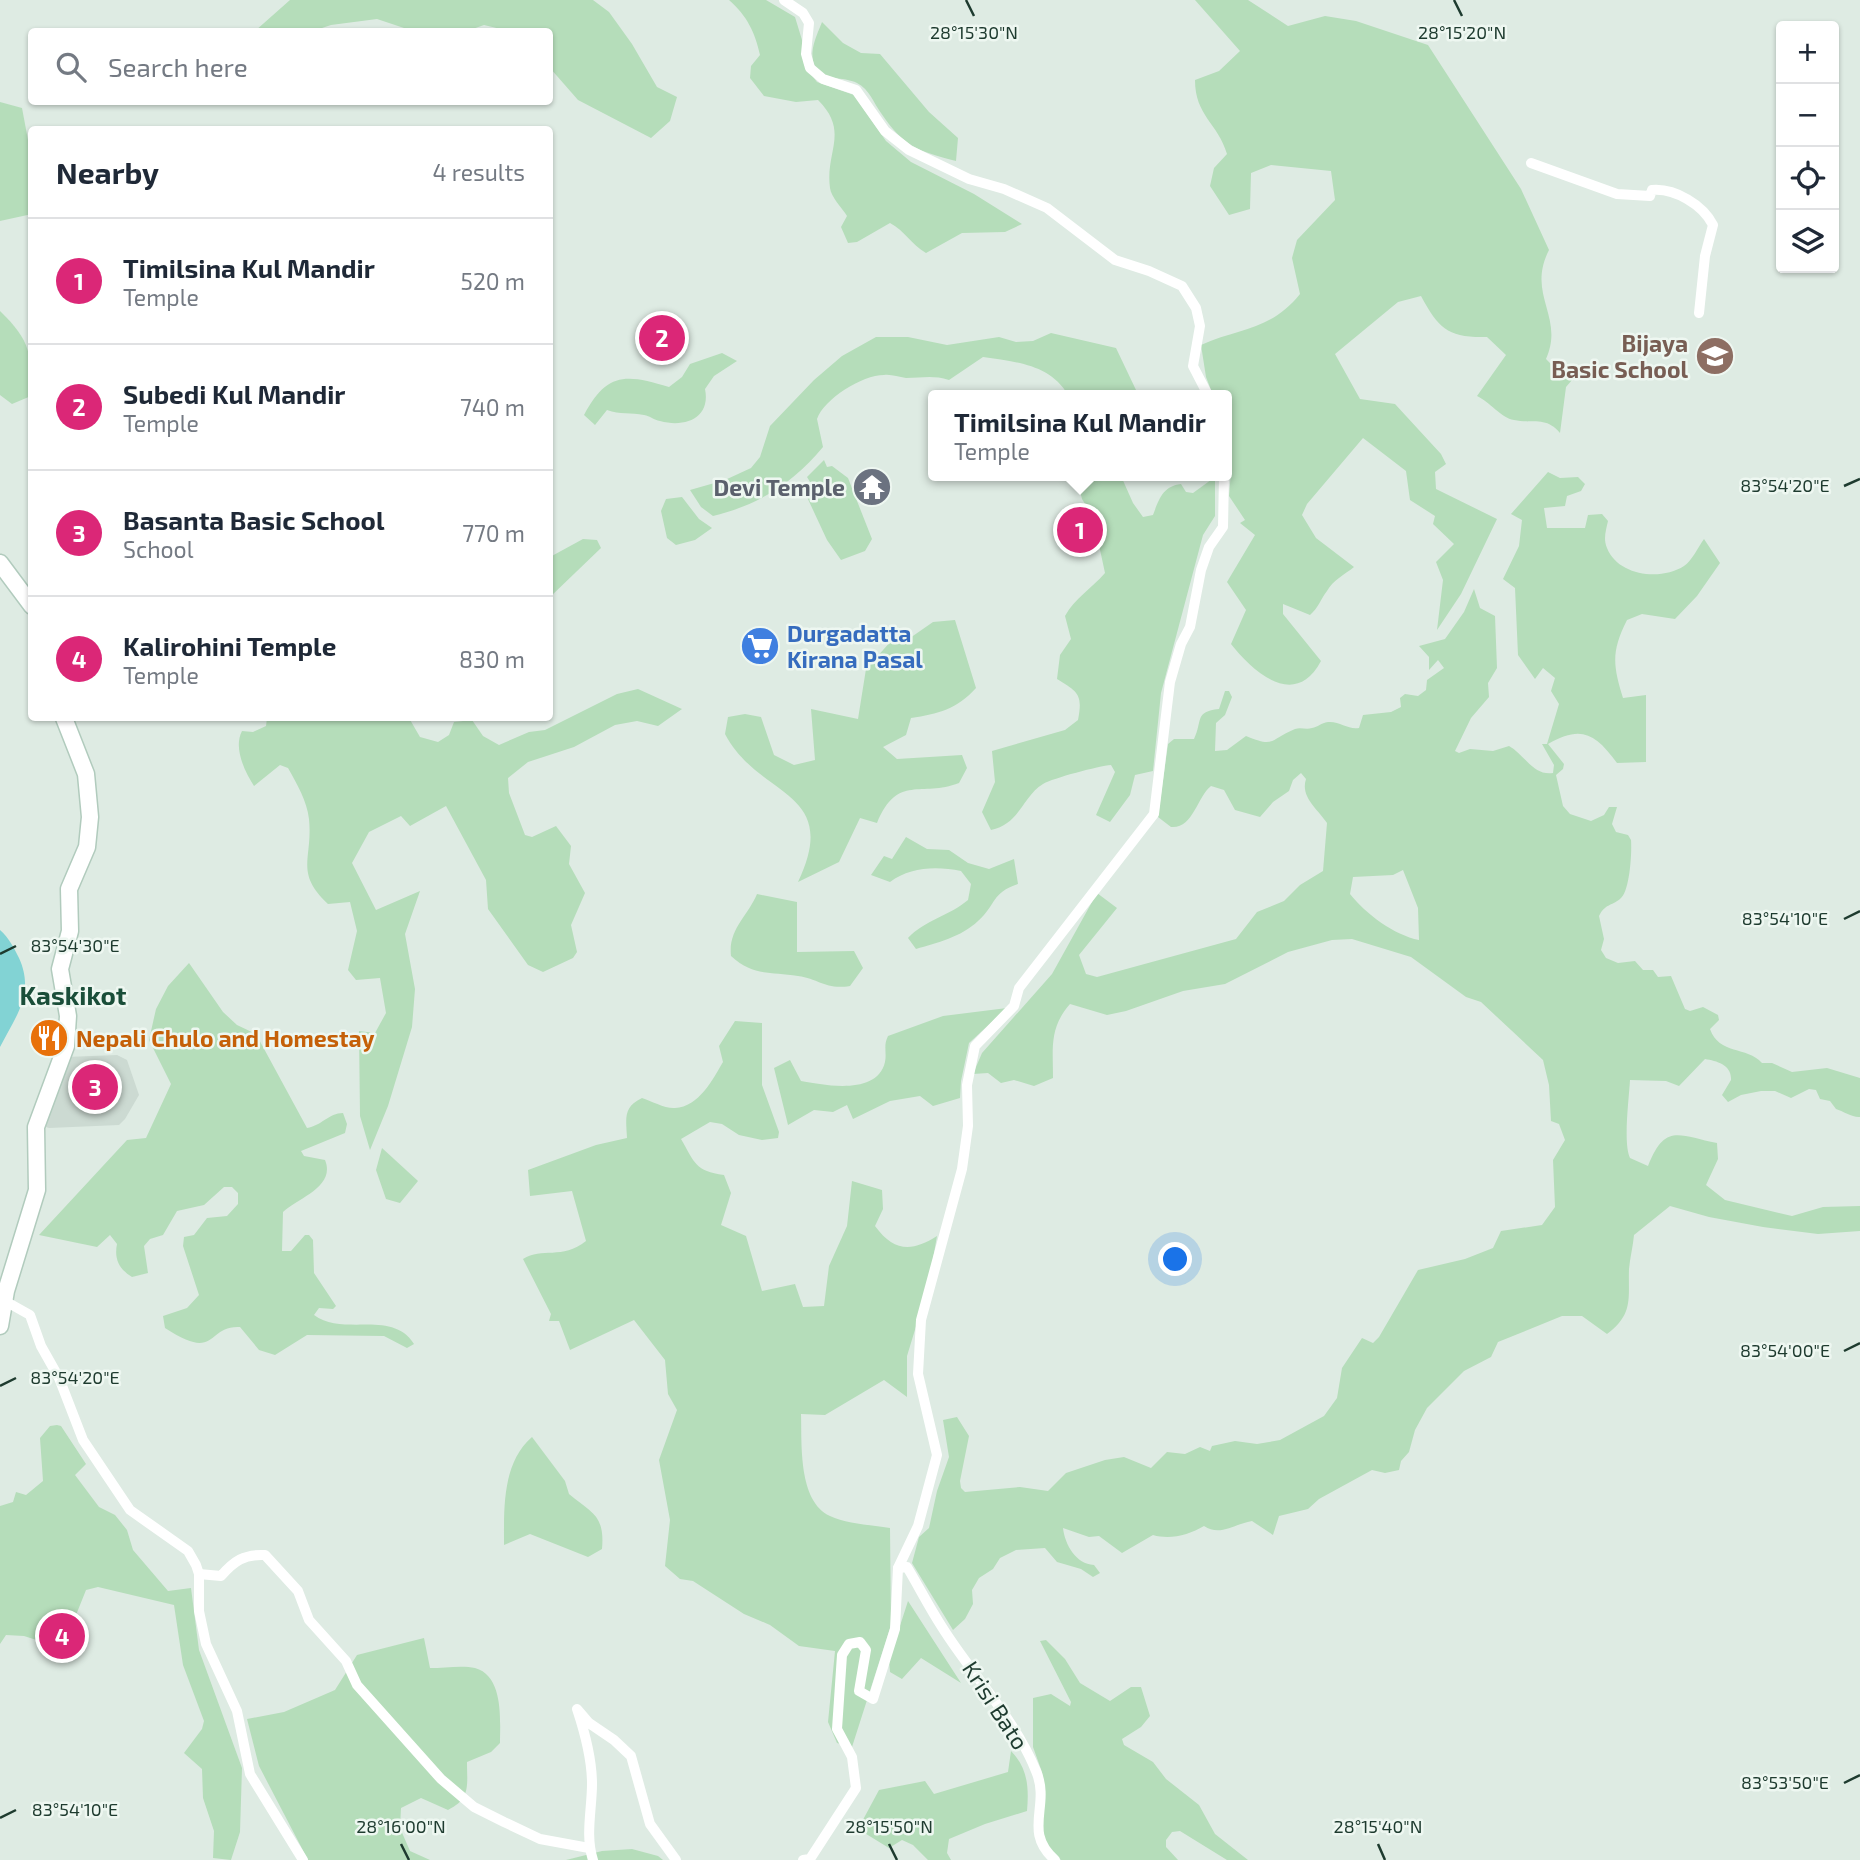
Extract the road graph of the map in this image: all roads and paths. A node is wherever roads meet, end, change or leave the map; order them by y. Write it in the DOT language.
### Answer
graph roads {
  1 [pos="784,0"];
  2 [pos="1531,163"];
  3 [pos="1699,313"];
  4 [pos="1205,390"];
  5 [pos="1224,481"];
  6 [pos="0,563"];
  7 [pos="28,601"];
  8 [pos="65,721"];
  9 [pos="5,1301"];
  10 [pos="0,1326"];
  11 [pos="898,1569"];
  12 [pos="200,1574"];
  13 [pos="589,1849"];
  14 [pos="303,1860"];
  15 [pos="593,1860"];
  16 [pos="676,1860"];
  17 [pos="803,1860"];
  18 [pos="1055,1860"];
  1 -- 4 [label="street"];
  2 -- 3 [label="street"];
  5 -- 11 [label="street"];
  6 -- 7 [label="street"];
  8 -- 9 [label="street"];
  9 -- 10 [label="street"];
  9 -- 12 [label="street"];
  11 -- 17 [label="street"];
  11 -- 18 [label="street, Krisi Bato"];
  12 -- 13 [label="street"];
  12 -- 14 [label="street"];
  13 -- 15 [label="street"];
  13 -- 16 [label="street"];
}
